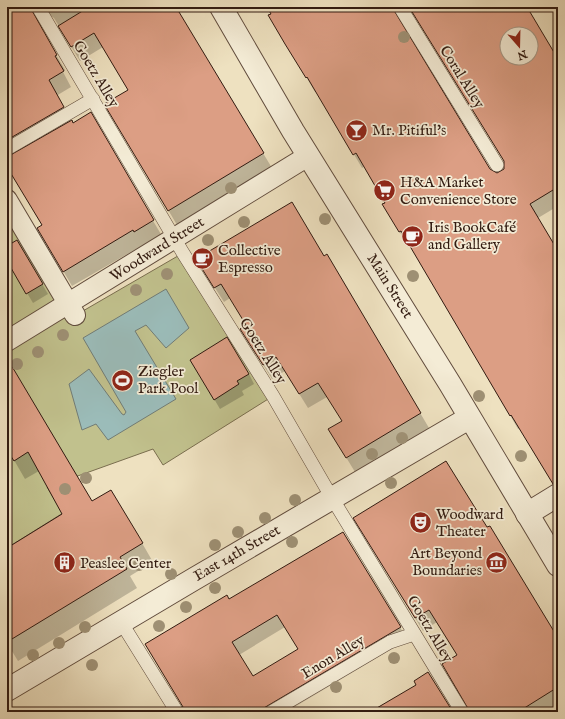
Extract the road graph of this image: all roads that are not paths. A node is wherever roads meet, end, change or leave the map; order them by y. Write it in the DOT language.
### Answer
graph roads {
  1 [pos="38,7"];
  2 [pos="221,7"];
  3 [pos="400,7"];
  4 [pos="92,99"];
  5 [pos="7,149"];
  6 [pos="308,156"];
  7 [pos="497,165"];
  8 [pos="7,200"];
  9 [pos="175,238"];
  10 [pos="72,309"];
  11 [pos="7,341"];
  12 [pos="469,418"];
  13 [pos="558,495"];
  14 [pos="332,498"];
  15 [pos="527,514"];
  16 [pos="558,566"];
  17 [pos="121,622"];
  18 [pos="414,634"];
  19 [pos="7,690"];
  20 [pos="177,712"];
  21 [pos="271,712"];
  22 [pos="462,712"];
  1 -- 4 [label="lane, Goetz Alley"];
  2 -- 6 [label="street, Main Street"];
  3 -- 7 [label="lane, Coral Alley"];
  4 -- 5 [label="lane"];
  4 -- 9 [label="lane, Goetz Alley"];
  6 -- 9 [label="street, Woodward Street"];
  6 -- 12 [label="street, Main Street"];
  8 -- 10 [label="street"];
  9 -- 10 [label="street, Woodward Street"];
  9 -- 14 [label="lane, Goetz Alley"];
  10 -- 11 [label="street, Woodward Street"];
  12 -- 14 [label="street, East 14th Street"];
  12 -- 15 [label="street, Main Street"];
  13 -- 15 [label="street"];
  14 -- 17 [label="street, East 14th Street"];
  14 -- 18 [label="lane, Goetz Alley"];
  15 -- 16 [label="street, Main Street"];
  17 -- 19 [label="street, East 14th Street"];
  17 -- 20 [label="lane"];
  18 -- 21 [label="lane, Enon Alley"];
  18 -- 22 [label="lane, Goetz Alley"];
}
